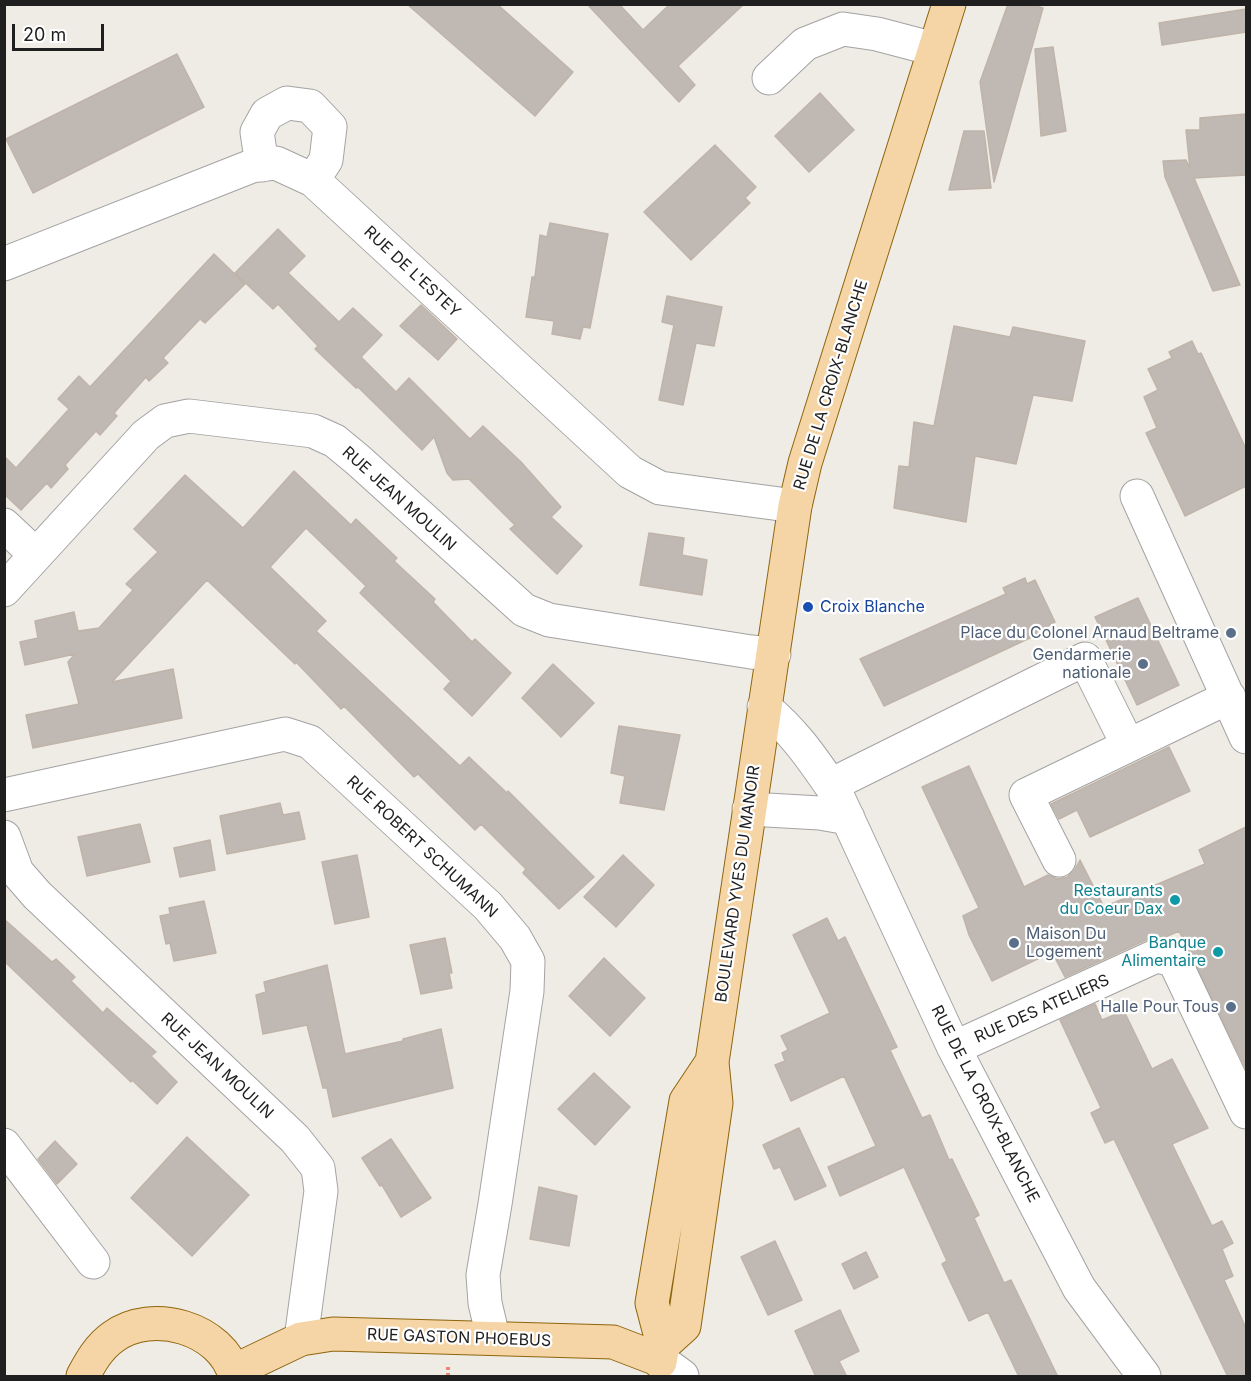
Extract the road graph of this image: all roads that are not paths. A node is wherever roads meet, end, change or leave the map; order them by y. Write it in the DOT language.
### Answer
graph roads {
  1 [pos="949,4"];
  2 [pos="934,49"];
  3 [pos="769,78"];
  4 [pos="262,165"];
  5 [pos="313,180"];
  6 [pos="4,264"];
  7 [pos="1137,496"];
  8 [pos="795,506"];
  9 [pos="4,525"];
  10 [pos="36,555"];
  11 [pos="4,590"];
  12 [pos="774,654"];
  13 [pos="1229,697"];
  14 [pos="764,707"];
  15 [pos="1246,736"];
  16 [pos="1128,745"];
  17 [pos="831,785"];
  18 [pos="4,795"];
  19 [pos="749,809"];
  20 [pos="848,818"];
  21 [pos="4,837"];
  22 [pos="1059,860"];
  23 [pos="954,1048"];
  24 [pos="1246,1112"];
  25 [pos="4,1145"];
  26 [pos="93,1262"];
  27 [pos="493,1338"];
  28 [pos="301,1339"];
  29 [pos="666,1365"];
  30 [pos="234,1374"];
  31 [pos="83,1377"];
  32 [pos="1144,1377"];
  1 -- 2 [label="main road, RUE DE LA CROIX-BLANCHE"];
  2 -- 3 [label="street"];
  2 -- 8 [label="main road, RUE DE LA CROIX-BLANCHE"];
  4 -- 5 [label="street, RUE DE L'ESTEY"];
  4 -- 5 [label="street"];
  4 -- 6 [label="street, RUE DE L'ESTEY"];
  5 -- 8 [label="street, RUE DE L'ESTEY"];
  7 -- 13 [label="street"];
  8 -- 12 [label="main road, RUE DE LA CROIX-BLANCHE"];
  9 -- 10 [label="street"];
  10 -- 11 [label="street, RUE JEAN MOULIN"];
  10 -- 12 [label="street, RUE JEAN MOULIN"];
  12 -- 14 [label="main road, RUE DE LA CROIX-BLANCHE"];
  13 -- 15 [label="street"];
  13 -- 16 [label="street"];
  14 -- 17 [label="street, RUE DE LA CROIX-BLANCHE"];
  14 -- 19 [label="main road, BOULEVARD YVES DU MANOIR"];
  16 -- 17 [label="street"];
  16 -- 22 [label="street"];
  17 -- 20 [label="street, RUE DE LA CROIX-BLANCHE"];
  18 -- 27 [label="street, RUE ROBERT SCHUMANN"];
  19 -- 20 [label="street"];
  19 -- 29 [label="main road, BOULEVARD YVES DU MANOIR"];
  20 -- 23 [label="street, RUE DE LA CROIX-BLANCHE"];
  21 -- 28 [label="street, RUE JEAN MOULIN"];
  23 -- 24 [label="street, RUE DES ATELIERS"];
  23 -- 32 [label="street, RUE DE LA CROIX-BLANCHE"];
  25 -- 26 [label="street"];
  27 -- 28 [label="main road, RUE GASTON PHOEBUS"];
  27 -- 29 [label="main road, RUE GASTON PHOEBUS"];
  28 -- 30 [label="main road, RUE GASTON PHOEBUS"];
  30 -- 31 [label="main road"];
}
